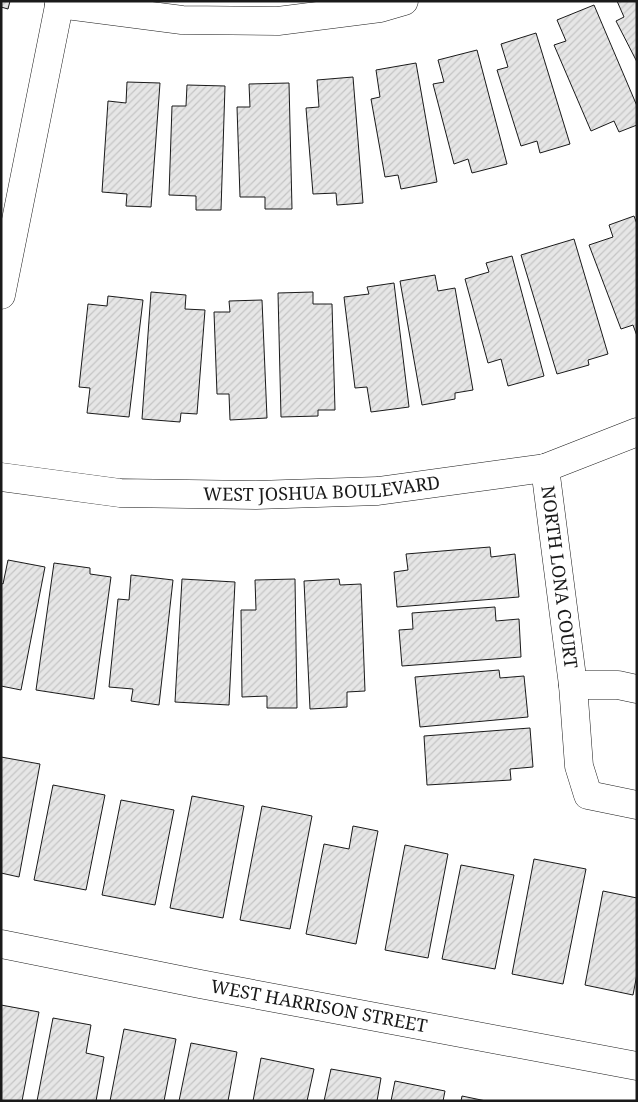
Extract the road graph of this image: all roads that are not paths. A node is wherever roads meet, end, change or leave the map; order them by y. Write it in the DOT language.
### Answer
graph roads {
  1 [pos="404,1"];
  2 [pos="59,3"];
  3 [pos="1,295"];
  4 [pos="637,432"];
  5 [pos="545,468"];
  6 [pos="1,477"];
  7 [pos="573,686"];
  8 [pos="637,689"];
  9 [pos="637,805"];
  10 [pos="1,944"];
  11 [pos="637,1066"];
  1 -- 2 [label="street"];
  2 -- 3 [label="street"];
  4 -- 5 [label="street, WEST JOSHUA BOULEVARD"];
  5 -- 6 [label="street, WEST JOSHUA BOULEVARD"];
  5 -- 7 [label="street, NORTH LONA COURT"];
  7 -- 8 [label="street, NORTH LONA COURT"];
  7 -- 9 [label="street, NORTH LONA COURT"];
  10 -- 11 [label="street, WEST HARRISON STREET"];
}
